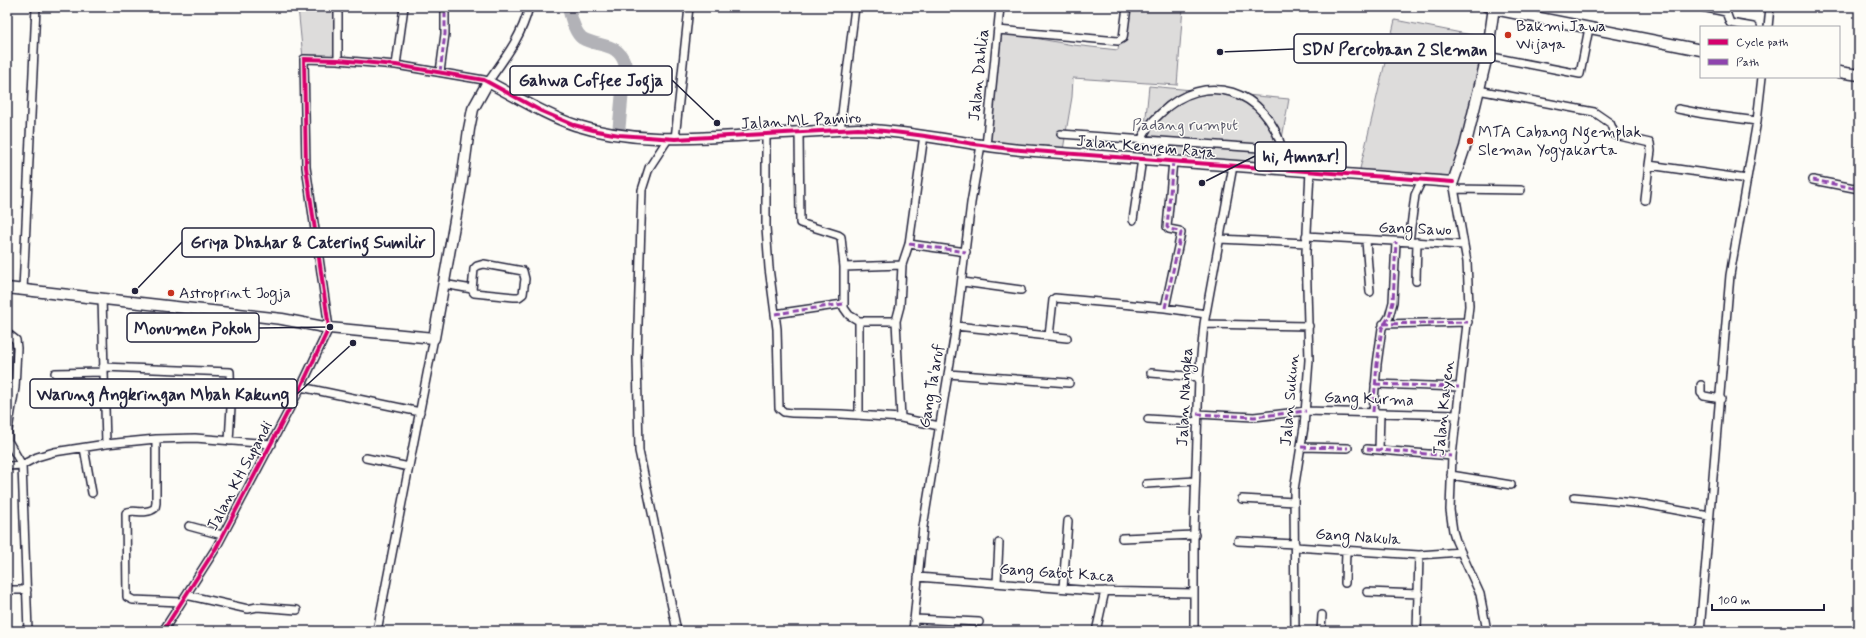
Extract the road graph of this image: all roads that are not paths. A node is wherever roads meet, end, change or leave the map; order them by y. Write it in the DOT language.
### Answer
graph roads {
  1 [pos="36,7"];
  2 [pos="338,7"];
  3 [pos="404,7"];
  4 [pos="445,7"];
  5 [pos="528,7"];
  6 [pos="689,7"];
  7 [pos="855,7"];
  8 [pos="1000,7"];
  9 [pos="1127,7"];
  10 [pos="1702,7"];
  11 [pos="1770,7"];
  12 [pos="1491,8"];
  13 [pos="1747,26"];
  14 [pos="1768,26"];
  15 [pos="1589,28"];
  16 [pos="998,30"];
  17 [pos="1700,50"];
  18 [pos="1487,56"];
  19 [pos="338,60"];
  20 [pos="396,65"];
  21 [pos="440,72"];
  22 [pos="1840,72"];
  23 [pos="1859,75"];
  24 [pos="1762,78"];
  25 [pos="488,82"];
  26 [pos="1478,90"];
  27 [pos="1678,109"];
  28 [pos="1757,121"];
  29 [pos="840,130"];
  30 [pos="799,133"];
  31 [pos="1061,134"];
  32 [pos="766,135"];
  33 [pos="924,135"];
  34 [pos="671,139"];
  35 [pos="1141,141"];
  36 [pos="1167,142"];
  37 [pos="983,146"];
  38 [pos="1266,148"];
  39 [pos="1282,149"];
  40 [pos="1329,153"];
  41 [pos="1142,158"];
  42 [pos="1169,160"];
  43 [pos="1649,165"];
  44 [pos="1233,166"];
  45 [pos="1265,168"];
  46 [pos="1310,171"];
  47 [pos="1747,179"];
  48 [pos="1422,180"];
  49 [pos="1813,180"];
  50 [pos="1453,186"];
  51 [pos="1859,189"];
  52 [pos="1521,190"];
  53 [pos="1645,200"];
  54 [pos="1133,220"];
  55 [pos="1219,239"];
  56 [pos="1306,240"];
  57 [pos="1366,241"];
  58 [pos="1396,242"];
  59 [pos="1413,242"];
  60 [pos="908,244"];
  61 [pos="1463,245"];
  62 [pos="966,252"];
  63 [pos="902,265"];
  64 [pos="844,267"];
  65 [pos="1416,281"];
  66 [pos="963,282"];
  67 [pos="444,284"];
  68 [pos="7,288"];
  69 [pos="472,289"];
  70 [pos="23,290"];
  71 [pos="1021,290"];
  72 [pos="1370,292"];
  73 [pos="102,298"];
  74 [pos="843,304"];
  75 [pos="1165,308"];
  76 [pos="775,314"];
  77 [pos="1206,314"];
  78 [pos="859,321"];
  79 [pos="896,321"];
  80 [pos="1468,322"];
  81 [pos="1204,324"];
  82 [pos="1383,324"];
  83 [pos="956,326"];
  84 [pos="1309,326"];
  85 [pos="328,328"];
  86 [pos="7,333"];
  87 [pos="1049,336"];
  88 [pos="434,338"];
  89 [pos="1067,338"];
  90 [pos="103,369"];
  91 [pos="55,373"];
  92 [pos="1151,373"];
  93 [pos="948,374"];
  94 [pos="1199,377"];
  95 [pos="1069,383"];
  96 [pos="1375,384"];
  97 [pos="1702,384"];
  98 [pos="301,387"];
  99 [pos="1459,387"];
  100 [pos="231,390"];
  101 [pos="1720,399"];
  102 [pos="291,406"];
  103 [pos="1306,411"];
  104 [pos="420,412"];
  105 [pos="1377,412"];
  106 [pos="1197,414"];
  107 [pos="859,415"];
  108 [pos="1456,415"];
  109 [pos="901,418"];
  110 [pos="1148,420"];
  111 [pos="1197,422"];
  112 [pos="939,426"];
  113 [pos="156,439"];
  114 [pos="229,441"];
  115 [pos="106,444"];
  116 [pos="272,444"];
  117 [pos="1301,447"];
  118 [pos="84,448"];
  119 [pos="1348,448"];
  120 [pos="1367,449"];
  121 [pos="1379,450"];
  122 [pos="1452,456"];
  123 [pos="366,458"];
  124 [pos="22,465"];
  125 [pos="7,466"];
  126 [pos="409,467"];
  127 [pos="1451,474"];
  128 [pos="1195,481"];
  129 [pos="1146,484"];
  130 [pos="1511,485"];
  131 [pos="92,493"];
  132 [pos="1574,497"];
  133 [pos="1242,499"];
  134 [pos="1294,502"];
  135 [pos="1709,516"];
  136 [pos="1068,521"];
  137 [pos="189,526"];
  138 [pos="222,534"];
  139 [pos="1195,535"];
  140 [pos="1122,538"];
  141 [pos="1238,541"];
  142 [pos="999,542"];
  143 [pos="1295,545"];
  144 [pos="1346,551"];
  145 [pos="1461,552"];
  146 [pos="1419,555"];
  147 [pos="918,576"];
  148 [pos="997,583"];
  149 [pos="1345,583"];
  150 [pos="1063,588"];
  151 [pos="7,590"];
  152 [pos="27,590"];
  153 [pos="1105,592"];
  154 [pos="1367,592"];
  155 [pos="1194,593"];
  156 [pos="1419,594"];
  157 [pos="186,595"];
  158 [pos="182,602"];
  159 [pos="297,610"];
  160 [pos="1322,615"];
  161 [pos="915,619"];
  162 [pos="979,622"];
  163 [pos="1097,627"];
  164 [pos="28,631"];
  165 [pos="163,631"];
  166 [pos="377,631"];
  167 [pos="677,631"];
  168 [pos="913,631"];
  169 [pos="1194,631"];
  170 [pos="1295,631"];
  171 [pos="1321,631"];
  172 [pos="1417,631"];
  173 [pos="1487,631"];
  174 [pos="1700,631"];
  1 -- 70 [label="street"];
  2 -- 19 [label="street"];
  3 -- 20 [label="street"];
  4 -- 21 [label="street"];
  5 -- 25 [label="street"];
  6 -- 34 [label="street"];
  7 -- 29 [label="street"];
  8 -- 16 [label="street, Jalan Dahlia"];
  9 -- 16 [label="street"];
  10 -- 13 [label="street"];
  11 -- 14 [label="street"];
  12 -- 15 [label="street"];
  12 -- 18 [label="street"];
  15 -- 17 [label="street"];
  15 -- 18 [label="street"];
  16 -- 37 [label="street, Jalan Dahlia"];
  18 -- 26 [label="street"];
  19 -- 20 [label="street"];
  19 -- 85 [label="street"];
  20 -- 21 [label="street"];
  21 -- 25 [label="street"];
  22 -- 23 [label="street"];
  24 -- 28 [label="street"];
  25 -- 34 [label="street, Jalan ML Pamiro"];
  25 -- 67 [label="street"];
  26 -- 43 [label="street"];
  26 -- 50 [label="street"];
  27 -- 28 [label="street"];
  28 -- 47 [label="street"];
  29 -- 30 [label="street, Jalan ML Pamiro"];
  29 -- 33 [label="street, Jalan ML Pamiro"];
  30 -- 32 [label="street, Jalan ML Pamiro"];
  30 -- 64 [label="street"];
  31 -- 35 [label="street"];
  32 -- 34 [label="street, Jalan ML Pamiro"];
  32 -- 76 [label="street"];
  33 -- 37 [label="street, Jalan ML Pamiro"];
  33 -- 60 [label="street"];
  34 -- 167 [label="street"];
  35 -- 36 [label="street"];
  35 -- 39 [label="street"];
  36 -- 38 [label="street"];
  36 -- 42 [label="street"];
  37 -- 41 [label="street, Jalan Kenyem Raya"];
  37 -- 62 [label="street, Gang Ta'aruf"];
  38 -- 39 [label="street"];
  38 -- 45 [label="street"];
  39 -- 40 [label="street"];
  41 -- 42 [label="street, Jalan Kenyem Raya"];
  41 -- 54 [label="street"];
  42 -- 44 [label="street, Jalan Kenyem Raya"];
  42 -- 75 [label="street"];
  43 -- 47 [label="street"];
  43 -- 53 [label="street"];
  44 -- 45 [label="street, Jalan Kenyem Raya"];
  44 -- 55 [label="street, Jalan Nangka"];
  45 -- 46 [label="street, Jalan Kenyem Raya"];
  46 -- 48 [label="street, Jalan Kenyem Raya"];
  46 -- 56 [label="street, Jalan Sukun"];
  47 -- 101 [label="street"];
  48 -- 50 [label="street, Jalan Kenyem Raya"];
  48 -- 59 [label="street"];
  49 -- 51 [label="street"];
  50 -- 52 [label="street"];
  50 -- 61 [label="street, Jalan Kayen"];
  55 -- 56 [label="street, Gang Sawo"];
  55 -- 77 [label="street, Jalan Nangka"];
  56 -- 57 [label="street, Gang Sawo"];
  56 -- 84 [label="street, Jalan Sukun"];
  57 -- 58 [label="street, Gang Sawo"];
  57 -- 72 [label="street, Gang Sawo"];
  58 -- 59 [label="street, Gang Sawo"];
  58 -- 82 [label="street"];
  59 -- 61 [label="street, Gang Sawo"];
  59 -- 65 [label="street"];
  60 -- 62 [label="street"];
  60 -- 63 [label="street"];
  61 -- 80 [label="street, Jalan Kayen"];
  62 -- 66 [label="street, Gang Ta'aruf"];
  63 -- 64 [label="street"];
  63 -- 79 [label="street"];
  64 -- 74 [label="street"];
  66 -- 71 [label="street"];
  66 -- 83 [label="street, Gang Ta'aruf"];
  67 -- 69 [label="street"];
  67 -- 88 [label="street"];
  68 -- 70 [label="street"];
  69 -- 69 [label="street"];
  70 -- 73 [label="street"];
  73 -- 85 [label="street"];
  73 -- 90 [label="street"];
  74 -- 76 [label="street"];
  74 -- 78 [label="street"];
  75 -- 77 [label="street"];
  75 -- 87 [label="street"];
  76 -- 107 [label="street"];
  77 -- 81 [label="street, Jalan Nangka"];
  78 -- 79 [label="street"];
  78 -- 107 [label="street"];
  79 -- 109 [label="street"];
  80 -- 82 [label="street"];
  80 -- 99 [label="street, Jalan Kayen"];
  81 -- 84 [label="street"];
  81 -- 94 [label="street, Jalan Nangka"];
  82 -- 96 [label="street"];
  83 -- 87 [label="street"];
  83 -- 93 [label="street, Gang Ta'aruf"];
  84 -- 103 [label="street, Jalan Sukun"];
  85 -- 88 [label="street"];
  85 -- 98 [label="street, Jalan KH Supandi"];
  86 -- 124 [label="street"];
  87 -- 89 [label="street"];
  88 -- 104 [label="street"];
  90 -- 91 [label="street"];
  90 -- 100 [label="street"];
  90 -- 115 [label="street"];
  92 -- 94 [label="street"];
  93 -- 95 [label="street"];
  93 -- 112 [label="street, Gang Ta'aruf"];
  94 -- 106 [label="street, Jalan Nangka"];
  96 -- 99 [label="street"];
  96 -- 105 [label="street"];
  97 -- 101 [label="street"];
  98 -- 102 [label="street, Jalan KH Supandi"];
  98 -- 104 [label="street"];
  99 -- 108 [label="street, Jalan Kayen"];
  100 -- 102 [label="street"];
  100 -- 114 [label="street"];
  101 -- 135 [label="street"];
  102 -- 116 [label="street, Jalan KH Supandi"];
  103 -- 105 [label="street, Gang Kurma"];
  103 -- 106 [label="street, Gang Kurma"];
  103 -- 117 [label="street, Jalan Sukun"];
  104 -- 126 [label="street"];
  105 -- 108 [label="street, Gang Kurma"];
  105 -- 121 [label="street"];
  106 -- 111 [label="street, Jalan Nangka"];
  107 -- 109 [label="street"];
  108 -- 122 [label="street, Jalan Kayen"];
  109 -- 112 [label="street"];
  110 -- 111 [label="street"];
  111 -- 128 [label="street, Jalan Nangka"];
  112 -- 147 [label="street, Gang Ta'aruf"];
  113 -- 114 [label="street"];
  113 -- 115 [label="street"];
  113 -- 158 [label="street"];
  114 -- 116 [label="street"];
  115 -- 118 [label="street"];
  116 -- 138 [label="street, Jalan KH Supandi"];
  117 -- 119 [label="street"];
  117 -- 134 [label="street, Jalan Sukun"];
  118 -- 124 [label="street"];
  118 -- 131 [label="street"];
  120 -- 121 [label="street"];
  121 -- 122 [label="street"];
  122 -- 127 [label="street, Jalan Kayen"];
  123 -- 126 [label="street"];
  124 -- 125 [label="street"];
  124 -- 152 [label="street"];
  126 -- 166 [label="street"];
  127 -- 130 [label="street"];
  127 -- 145 [label="street, Jalan Kayen"];
  128 -- 129 [label="street"];
  128 -- 139 [label="street, Jalan Nangka"];
  132 -- 135 [label="street"];
  133 -- 134 [label="street"];
  134 -- 143 [label="street, Jalan Sukun"];
  135 -- 174 [label="street"];
  136 -- 150 [label="street"];
  137 -- 138 [label="street"];
  138 -- 157 [label="street, Jalan KH Supandi"];
  139 -- 140 [label="street"];
  139 -- 155 [label="street, Jalan Nangka"];
  141 -- 143 [label="street, Gang Nakula"];
  142 -- 148 [label="street"];
  143 -- 144 [label="street, Gang Nakula"];
  143 -- 170 [label="street, Jalan Sukun"];
  144 -- 146 [label="street, Gang Nakula"];
  144 -- 149 [label="street"];
  145 -- 146 [label="street, Gang Nakula"];
  145 -- 173 [label="street, Jalan Kayen"];
  146 -- 156 [label="street, Gang Nakula"];
  147 -- 148 [label="street, Gang Gatot Kaca"];
  147 -- 161 [label="street, Gang Ta'aruf"];
  148 -- 150 [label="street, Gang Gatot Kaca"];
  150 -- 153 [label="street, Gang Gatot Kaca"];
  151 -- 152 [label="street"];
  152 -- 164 [label="street"];
  153 -- 155 [label="street, Gang Gatot Kaca"];
  153 -- 163 [label="street"];
  154 -- 156 [label="street"];
  155 -- 169 [label="street, Jalan Nangka"];
  156 -- 172 [label="street, Gang Nakula"];
  157 -- 158 [label="street, Jalan KH Supandi"];
  157 -- 159 [label="street"];
  158 -- 165 [label="street, Jalan KH Supandi"];
  160 -- 171 [label="street"];
  161 -- 162 [label="street"];
  161 -- 168 [label="street, Gang Ta'aruf"];
}
